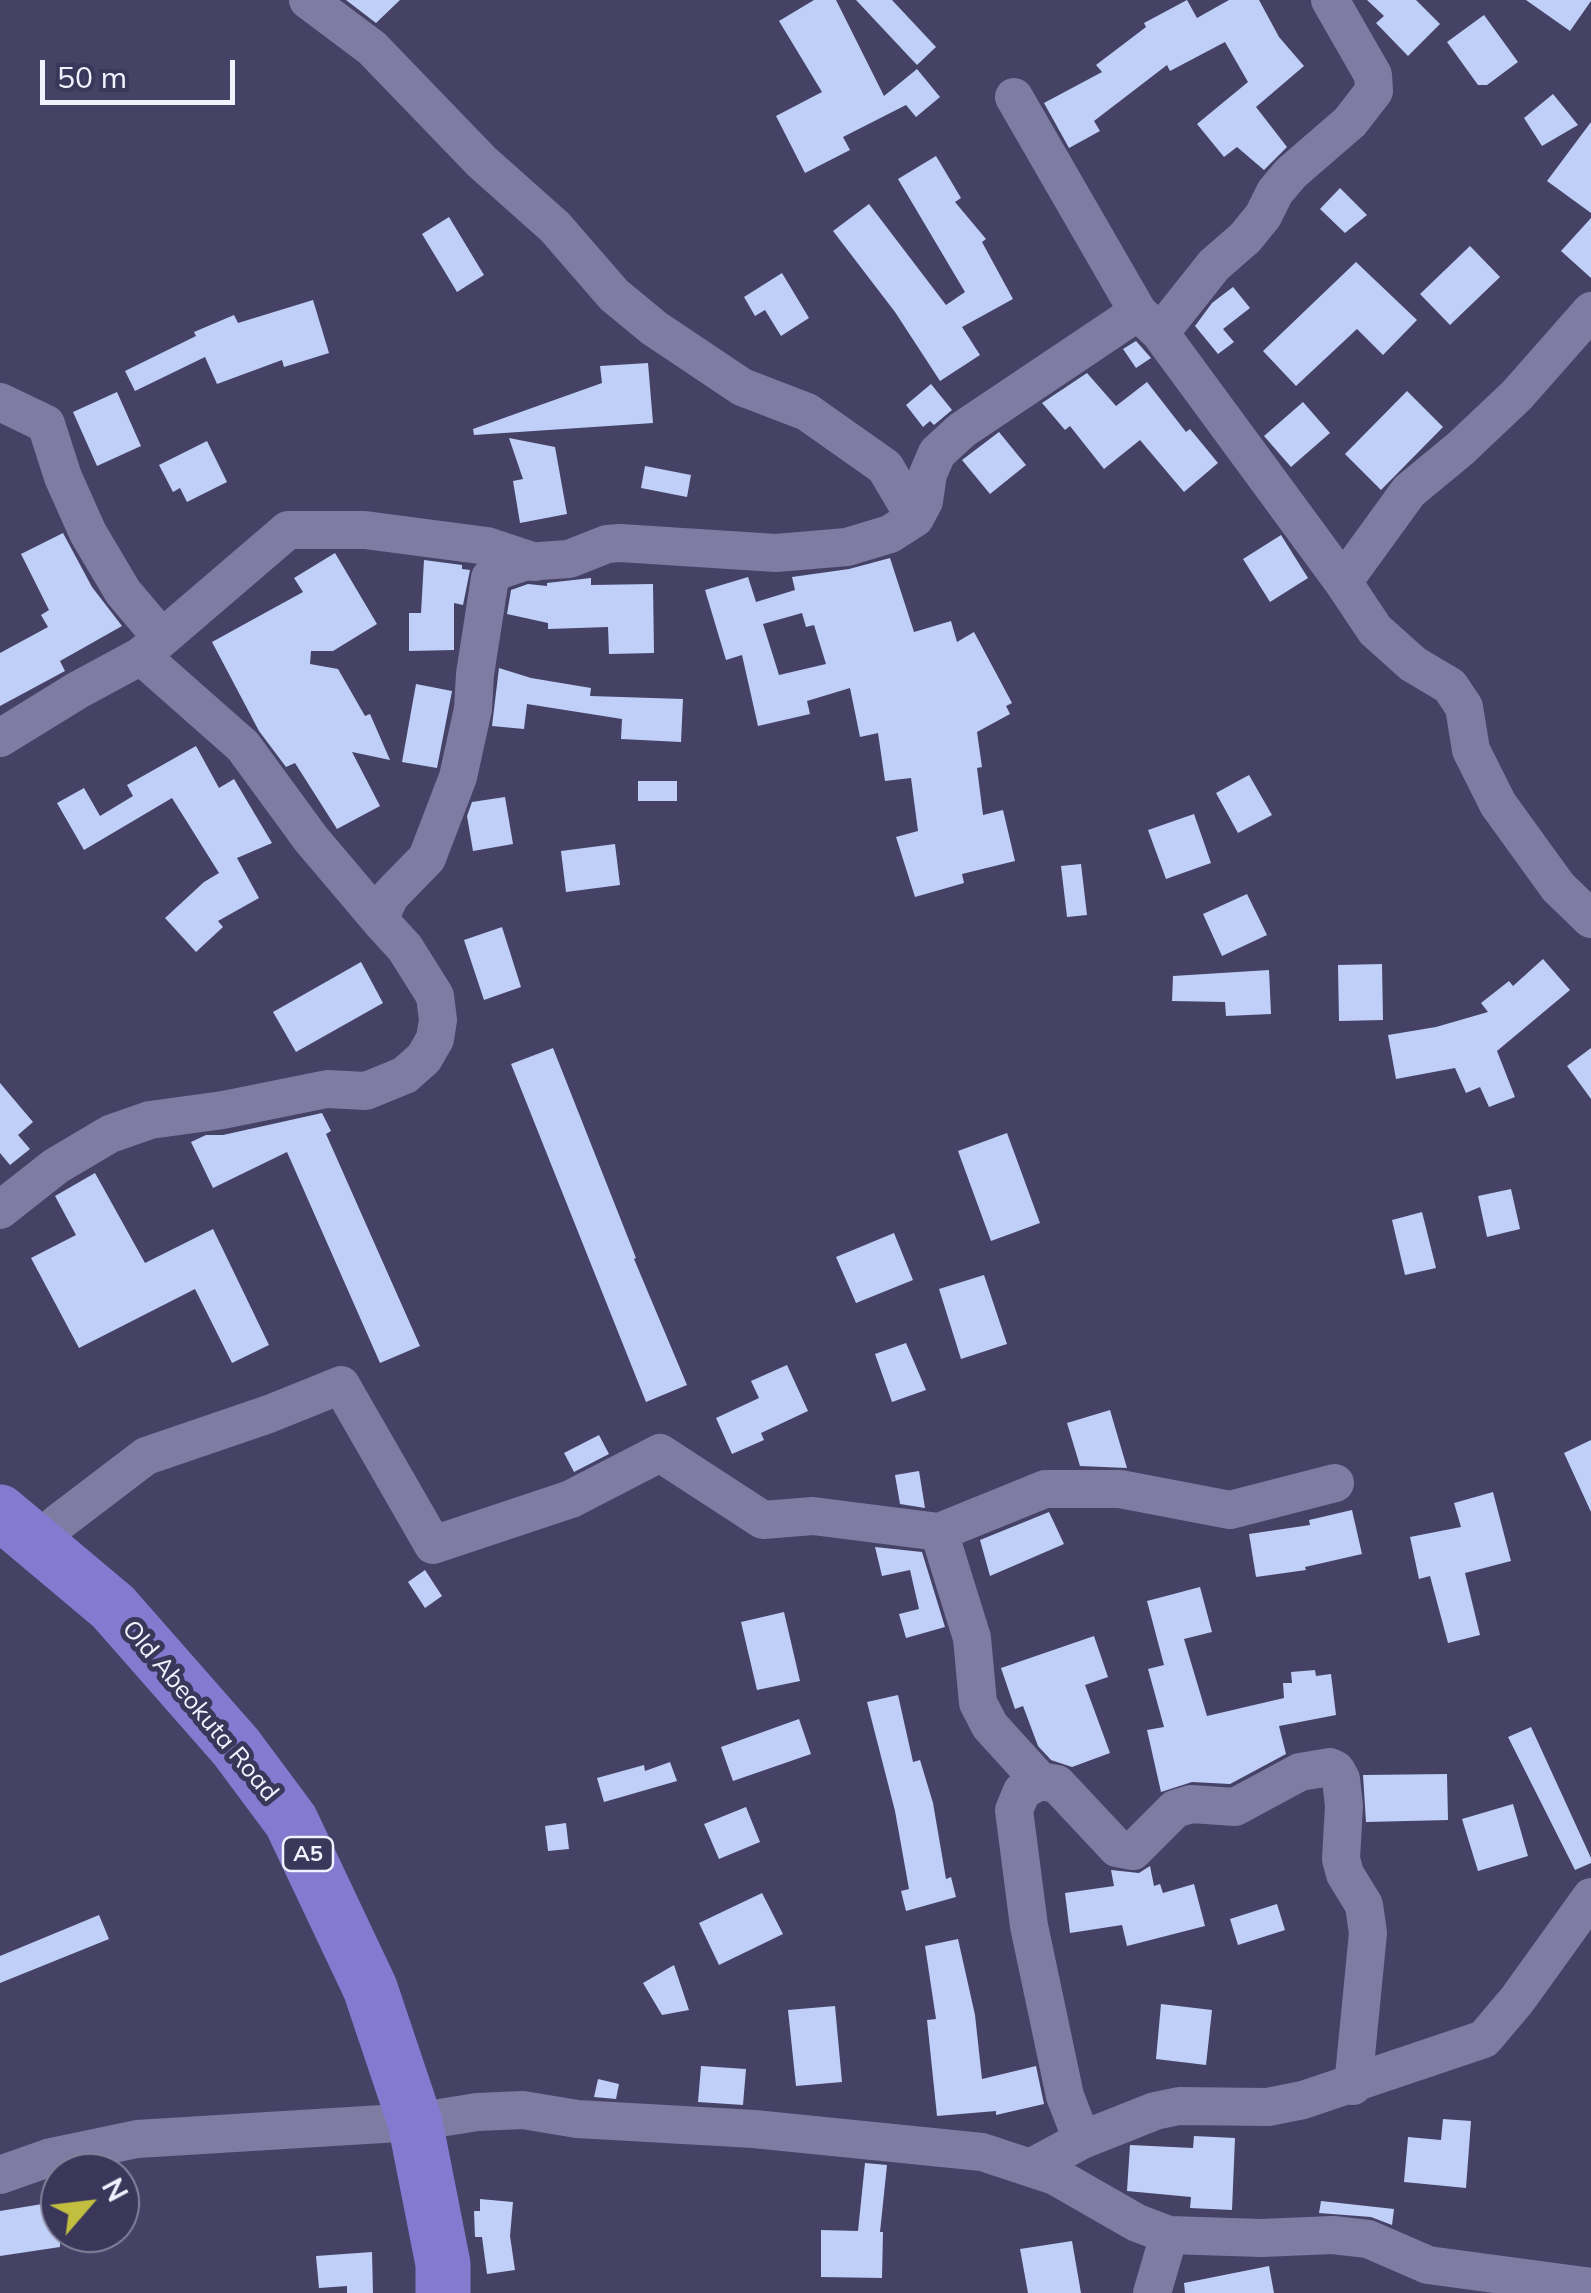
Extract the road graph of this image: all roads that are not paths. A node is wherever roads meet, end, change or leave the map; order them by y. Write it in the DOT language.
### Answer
graph roads {
  1 [pos="308,0"];
  2 [pos="1330,0"];
  3 [pos="1014,97"];
  4 [pos="1591,312"];
  5 [pos="1149,322"];
  6 [pos="0,402"];
  7 [pos="915,518"];
  8 [pos="535,562"];
  9 [pos="1343,582"];
  10 [pos="151,647"];
  11 [pos="0,738"];
  12 [pos="1591,919"];
  13 [pos="383,924"];
  14 [pos="0,1210"];
  15 [pos="1335,1483"];
  16 [pos="20,1527"];
  17 [pos="939,1532"];
  18 [pos="1040,1780"];
  19 [pos="1591,1897"];
  20 [pos="1352,2086"];
  21 [pos="415,2122"];
  22 [pos="1082,2140"];
  23 [pos="1032,2166"];
  24 [pos="0,2176"];
  25 [pos="1169,2235"];
  26 [pos="1591,2287"];
  27 [pos="443,2293"];
  28 [pos="1152,2293"];
  1 -- 7 [label="street"];
  2 -- 5 [label="street"];
  3 -- 5 [label="street"];
  4 -- 9 [label="street"];
  5 -- 7 [label="street"];
  5 -- 9 [label="street"];
  6 -- 10 [label="street"];
  7 -- 8 [label="street"];
  8 -- 10 [label="street"];
  8 -- 13 [label="street"];
  9 -- 12 [label="street"];
  10 -- 11 [label="street"];
  10 -- 13 [label="street"];
  13 -- 14 [label="street"];
  15 -- 17 [label="street"];
  16 -- 17 [label="street"];
  16 -- 21 [label="highway, Old Abeokuta Road / A5"];
  17 -- 18 [label="street"];
  18 -- 20 [label="street"];
  18 -- 22 [label="street"];
  19 -- 20 [label="street"];
  20 -- 22 [label="street"];
  21 -- 23 [label="street"];
  21 -- 24 [label="street"];
  21 -- 27 [label="highway, Old Abeokuta Road / A5"];
  22 -- 23 [label="street"];
  23 -- 25 [label="street"];
  25 -- 26 [label="street"];
  25 -- 28 [label="street"];
}
